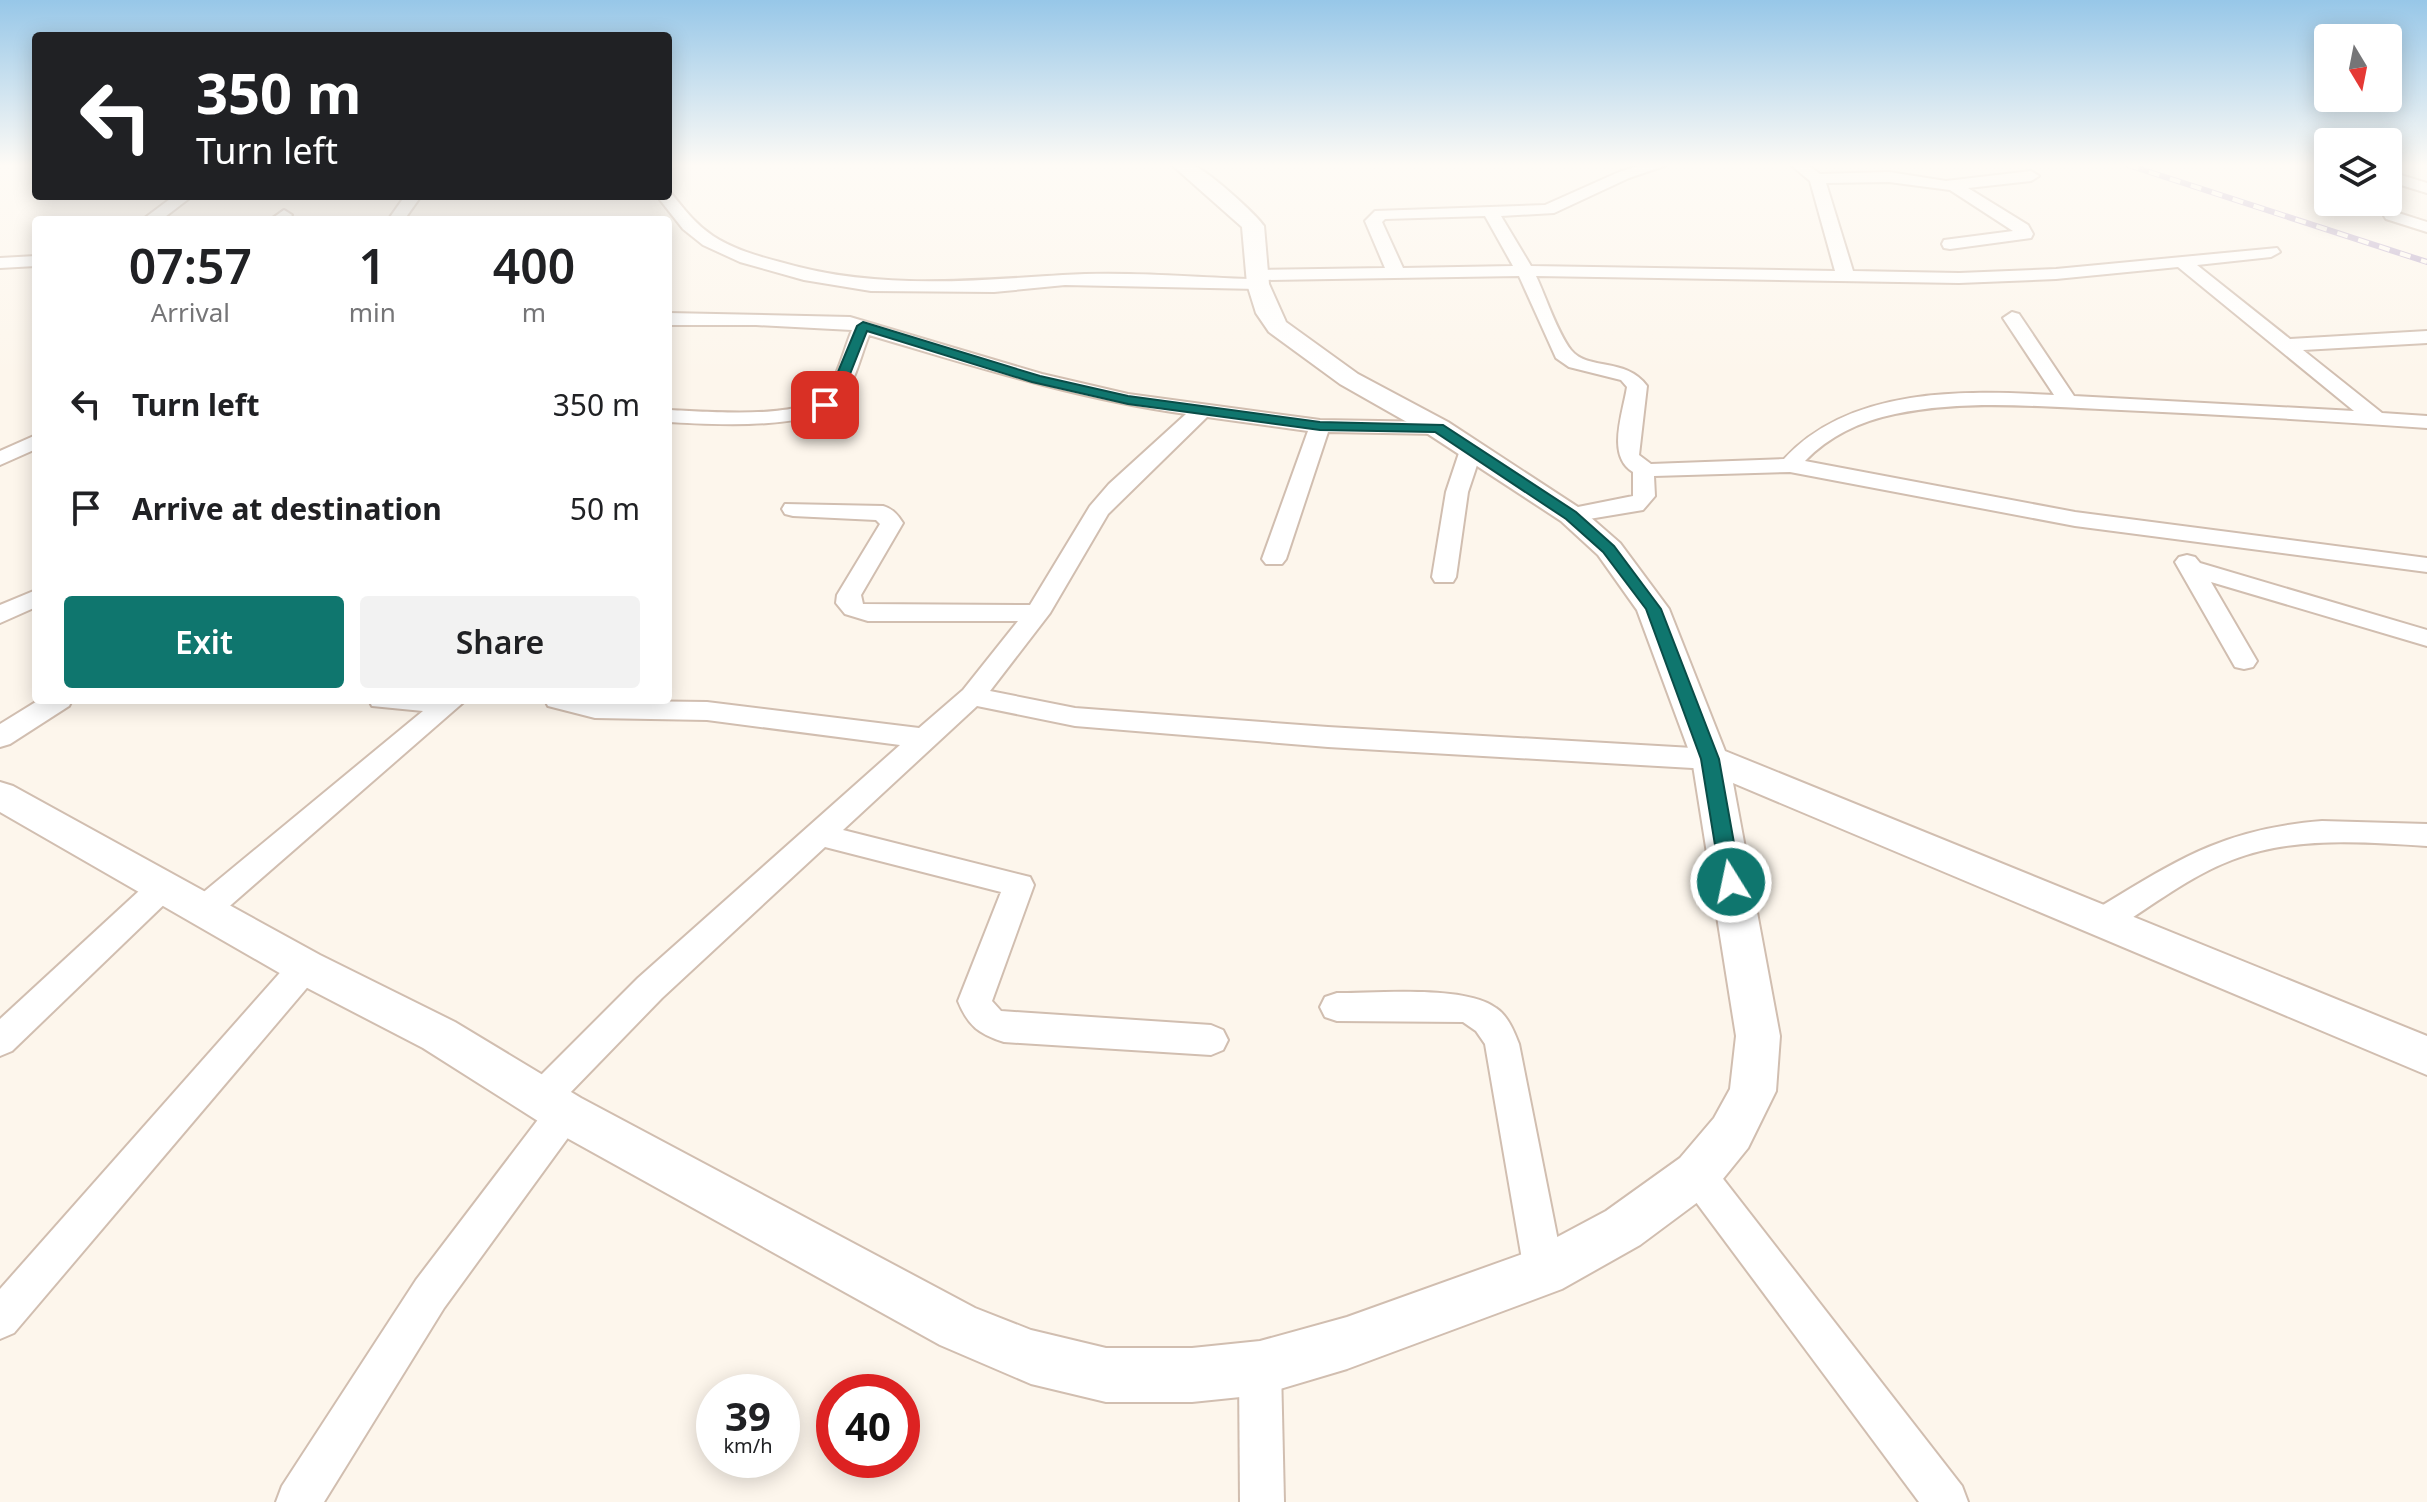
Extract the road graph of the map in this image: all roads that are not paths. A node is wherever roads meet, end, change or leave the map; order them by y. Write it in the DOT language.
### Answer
graph roads {
  1 [pos="701,235"];
  2 [pos="1254,235"];
  3 [pos="1379,235"];
  4 [pos="1504,235"];
  5 [pos="1833,235"];
  6 [pos="2017,235"];
  7 [pos="1950,244"];
  8 [pos="2271,252"];
  9 [pos="32,261"];
  10 [pos="2183,262"];
  11 [pos="0,263"];
  12 [pos="1525,271"];
  13 [pos="1396,272"];
  14 [pos="1845,275"];
  15 [pos="1258,279"];
  16 [pos="861,309"];
  17 [pos="2012,318"];
  18 [pos="672,319"];
  19 [pos="2427,337"];
  20 [pos="2287,345"];
  21 [pos="2068,401"];
  22 [pos="1201,411"];
  23 [pos="672,416"];
  24 [pos="2376,418"];
  25 [pos="2427,422"];
  26 [pos="1320,426"];
  27 [pos="1438,428"];
  28 [pos="32,443"];
  29 [pos="1471,450"];
  30 [pos="0,459"];
  31 [pos="1790,465"];
  32 [pos="1647,471"];
  33 [pos="793,509"];
  34 [pos="1571,515"];
  35 [pos="2170,534"];
  36 [pos="1274,559"];
  37 [pos="2427,565"];
  38 [pos="2190,568"];
  39 [pos="1444,577"];
  40 [pos="32,600"];
  41 [pos="1038,613"];
  42 [pos="0,615"];
  43 [pos="2427,638"];
  44 [pos="2244,661"];
  45 [pos="972,696"];
  46 [pos="53,704"];
  47 [pos="449,704"];
  48 [pos="574,704"];
  49 [pos="0,737"];
  50 [pos="928,739"];
  51 [pos="1710,759"];
  52 [pos="0,795"];
  53 [pos="820,835"];
  54 [pos="2427,835"];
  55 [pos="163,887"];
  56 [pos="205,909"];
  57 [pos="2104,920"];
  58 [pos="305,967"];
  59 [pos="1337,1007"];
  60 [pos="1211,1040"];
  61 [pos="0,1041"];
  62 [pos="2427,1056"];
  63 [pos="554,1105"];
  64 [pos="1697,1174"];
  65 [pos="1544,1271"];
  66 [pos="0,1319"];
  67 [pos="1260,1368"];
  68 [pos="298,1502"];
  69 [pos="1262,1502"];
  70 [pos="1946,1502"];
  1 -- 16 [label="street"];
  2 -- 15 [label="street"];
  3 -- 13 [label="street"];
  4 -- 12 [label="street"];
  5 -- 14 [label="street"];
  6 -- 7 [label="street"];
  8 -- 10 [label="street"];
  9 -- 11 [label="street"];
  10 -- 14 [label="street"];
  10 -- 20 [label="street"];
  12 -- 13 [label="street"];
  12 -- 14 [label="street"];
  12 -- 32 [label="street"];
  13 -- 15 [label="street"];
  15 -- 16 [label="street"];
  15 -- 27 [label="street"];
  16 -- 18 [label="street"];
  16 -- 22 [label="street"];
  16 -- 23 [label="street"];
  17 -- 21 [label="street"];
  19 -- 20 [label="street"];
  20 -- 24 [label="street"];
  21 -- 24 [label="street"];
  21 -- 31 [label="street"];
  22 -- 26 [label="street"];
  22 -- 41 [label="street"];
  24 -- 25 [label="street"];
  26 -- 27 [label="street"];
  26 -- 36 [label="street"];
  27 -- 29 [label="street"];
  28 -- 30 [label="street"];
  29 -- 34 [label="street"];
  29 -- 39 [label="street"];
  31 -- 32 [label="street"];
  31 -- 35 [label="street"];
  32 -- 34 [label="street"];
  33 -- 41 [label="street"];
  34 -- 51 [label="street"];
  35 -- 37 [label="street"];
  35 -- 38 [label="street"];
  38 -- 43 [label="street"];
  38 -- 44 [label="street"];
  40 -- 42 [label="street"];
  41 -- 45 [label="street"];
  45 -- 50 [label="street"];
  45 -- 51 [label="street"];
  46 -- 49 [label="street"];
  47 -- 56 [label="street"];
  48 -- 50 [label="street"];
  50 -- 53 [label="street"];
  51 -- 57 [label="street"];
  51 -- 64 [label="street"];
  52 -- 55 [label="street"];
  53 -- 60 [label="street"];
  53 -- 63 [label="street"];
  54 -- 57 [label="street"];
  55 -- 56 [label="street"];
  55 -- 61 [label="street"];
  56 -- 58 [label="street"];
  57 -- 62 [label="street"];
  58 -- 63 [label="street"];
  58 -- 66 [label="street"];
  59 -- 65 [label="street"];
  63 -- 67 [label="street"];
  63 -- 68 [label="street"];
  64 -- 65 [label="street"];
  64 -- 70 [label="street"];
  65 -- 67 [label="street"];
  67 -- 69 [label="street"];
}
